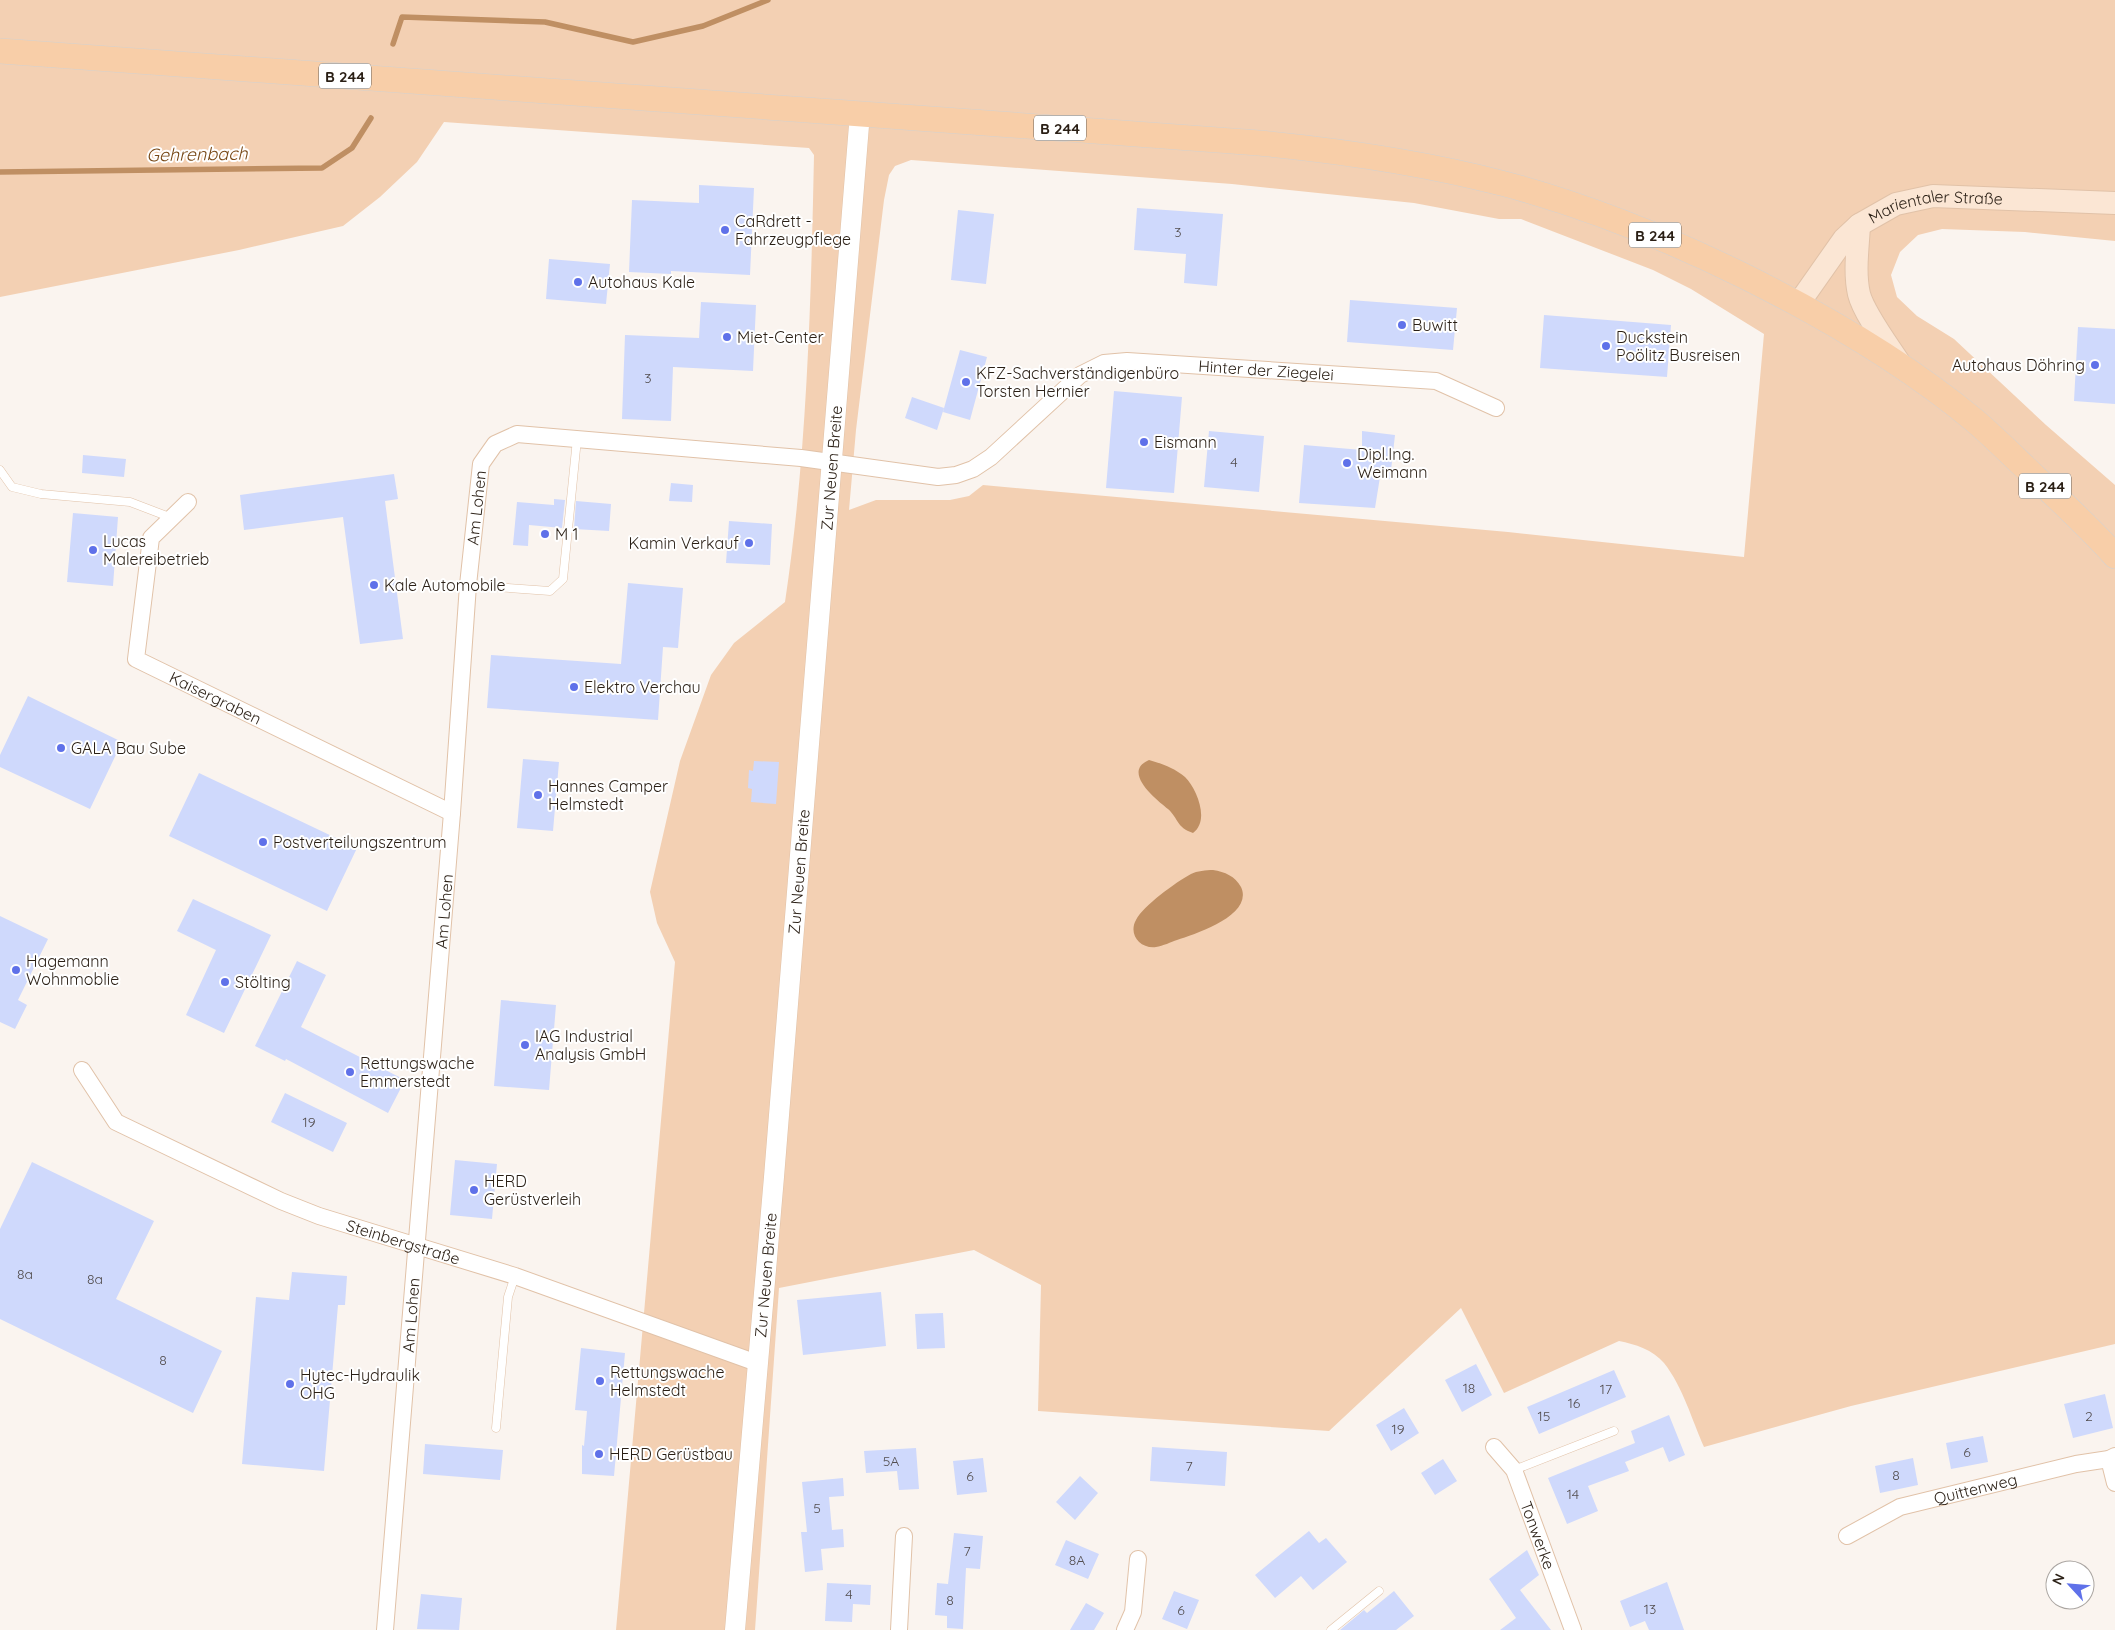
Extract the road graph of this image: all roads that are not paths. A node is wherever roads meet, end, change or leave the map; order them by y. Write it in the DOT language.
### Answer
graph roads {
  1 [pos="0,51"];
  2 [pos="860,114"];
  3 [pos="2115,203"];
  4 [pos="1859,225"];
  5 [pos="1799,304"];
  6 [pos="1902,367"];
  7 [pos="1496,408"];
  8 [pos="576,439"];
  9 [pos="830,463"];
  10 [pos="0,470"];
  11 [pos="188,502"];
  12 [pos="172,518"];
  13 [pos="2115,556"];
  14 [pos="468,584"];
  15 [pos="452,813"];
  16 [pos="82,1070"];
  17 [pos="415,1245"];
  18 [pos="514,1276"];
  19 [pos="757,1363"];
  20 [pos="496,1428"];
  21 [pos="1614,1431"];
  22 [pos="1494,1447"];
  23 [pos="2112,1458"];
  24 [pos="1514,1470"];
  25 [pos="2115,1483"];
  26 [pos="904,1536"];
  27 [pos="1847,1536"];
  28 [pos="1138,1559"];
  29 [pos="1380,1591"];
  30 [pos="1572,1629"];
  31 [pos="385,1630"];
  32 [pos="735,1630"];
  33 [pos="899,1630"];
  34 [pos="1125,1630"];
  35 [pos="1330,1630"];
  1 -- 2 [label="main road, B 244"];
  2 -- 5 [label="main road, B 244"];
  2 -- 9 [label="street, Zur Neuen Breite"];
  3 -- 4 [label="main road, Marientaler Straße"];
  4 -- 5 [label="main road, Marientaler Straße"];
  4 -- 6 [label="main road"];
  5 -- 6 [label="main road, B 244"];
  6 -- 13 [label="main road, B 244"];
  7 -- 9 [label="street, Hinter der Ziegelei"];
  8 -- 9 [label="street, Am Lohen"];
  8 -- 14 [label="street, Am Lohen"];
  8 -- 14 [label="lane"];
  9 -- 19 [label="street, Zur Neuen Breite"];
  10 -- 12 [label="lane"];
  11 -- 12 [label="street, Kaisergraben"];
  12 -- 15 [label="street, Kaisergraben"];
  14 -- 15 [label="street, Am Lohen"];
  15 -- 17 [label="street, Am Lohen"];
  16 -- 17 [label="street, Steinbergstraße"];
  17 -- 18 [label="street, Steinbergstraße"];
  17 -- 31 [label="street, Am Lohen"];
  18 -- 19 [label="street, Steinbergstraße"];
  18 -- 20 [label="lane"];
  19 -- 32 [label="street, Zur Neuen Breite"];
  21 -- 24 [label="lane"];
  22 -- 24 [label="street, Tonwerke"];
  23 -- 25 [label="street"];
  23 -- 27 [label="street, Quittenweg"];
  24 -- 30 [label="street, Tonwerke"];
  26 -- 33 [label="street"];
  28 -- 34 [label="street"];
  29 -- 35 [label="lane"];
}
